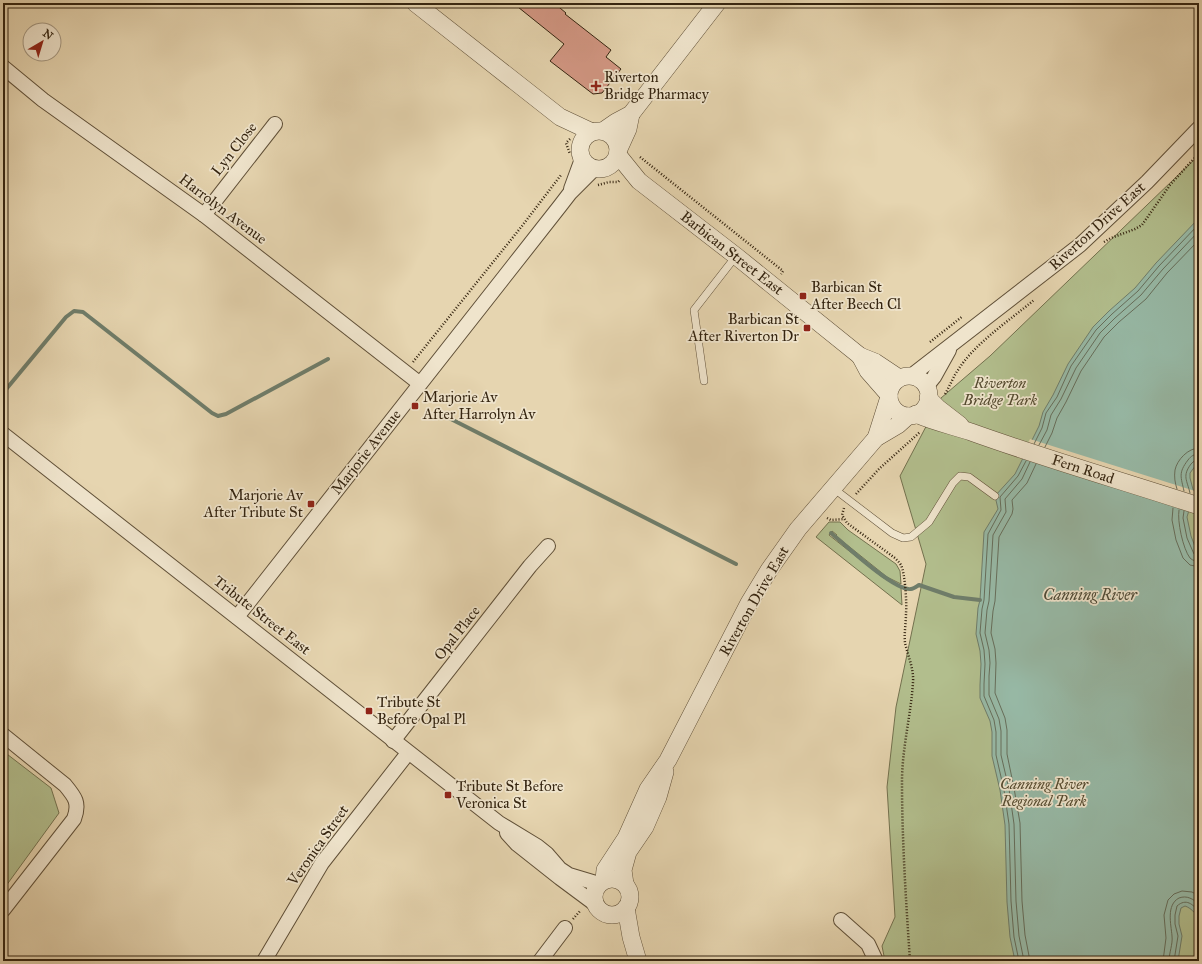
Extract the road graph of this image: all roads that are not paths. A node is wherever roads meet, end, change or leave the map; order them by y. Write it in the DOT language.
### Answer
graph roads {
  1 [pos="415,3"];
  2 [pos="717,3"];
  3 [pos="3,68"];
  4 [pos="631,114"];
  5 [pos="560,117"];
  6 [pos="275,124"];
  7 [pos="1199,128"];
  8 [pos="597,131"];
  9 [pos="618,153"];
  10 [pos="591,165"];
  11 [pos="639,181"];
  12 [pos="204,215"];
  13 [pos="736,256"];
  14 [pos="951,346"];
  15 [pos="860,356"];
  16 [pos="905,377"];
  17 [pos="704,381"];
  18 [pos="419,384"];
  19 [pos="930,387"];
  20 [pos="889,396"];
  21 [pos="916,420"];
  22 [pos="968,431"];
  23 [pos="3,434"];
  24 [pos="876,438"];
  25 [pos="833,488"];
  26 [pos="995,496"];
  27 [pos="1199,506"];
  28 [pos="548,546"];
  29 [pos="237,617"];
  30 [pos="3,735"];
  31 [pos="394,741"];
  32 [pos="408,753"];
  33 [pos="668,760"];
  34 [pos="499,824"];
  35 [pos="601,882"];
  36 [pos="625,884"];
  37 [pos="608,909"];
  38 [pos="3,910"];
  39 [pos="841,920"];
  40 [pos="565,928"];
  41 [pos="264,961"];
  42 [pos="540,961"];
  43 [pos="638,961"];
  44 [pos="876,961"];
  1 -- 5 [label="street"];
  2 -- 4 [label="street, Marjorie Avenue"];
  3 -- 12 [label="street, Harrolyn Avenue"];
  4 -- 8 [label="street, Marjorie Avenue"];
  4 -- 9 [label="street, Marjorie Avenue"];
  5 -- 8 [label="street"];
  5 -- 10 [label="street"];
  6 -- 12 [label="street, Lyn Close"];
  7 -- 14 [label="street, Riverton Drive East"];
  8 -- 9 [label="street"];
  8 -- 10 [label="street, Marjorie Avenue"];
  9 -- 10 [label="street, Marjorie Avenue"];
  9 -- 11 [label="street, Barbican Street East"];
  10 -- 11 [label="street, Barbican Street East"];
  10 -- 18 [label="street, Marjorie Avenue"];
  11 -- 13 [label="street, Barbican Street East"];
  12 -- 18 [label="street, Harrolyn Avenue"];
  13 -- 15 [label="street, Barbican Street East"];
  13 -- 17 [label="lane"];
  14 -- 16 [label="street, Riverton Drive East"];
  14 -- 19 [label="street, Riverton Drive East"];
  15 -- 16 [label="street, Barbican Street East"];
  15 -- 20 [label="street, Barbican Street East"];
  16 -- 19 [label="street"];
  16 -- 20 [label="street, Riverton Drive East"];
  18 -- 29 [label="street, Marjorie Avenue"];
  19 -- 21 [label="street, Riverton Drive East"];
  19 -- 22 [label="street, Fern Road"];
  20 -- 21 [label="street"];
  20 -- 24 [label="street, Riverton Drive East"];
  21 -- 22 [label="street, Fern Road"];
  21 -- 24 [label="street, Riverton Drive East"];
  22 -- 27 [label="street, Fern Road"];
  23 -- 29 [label="street, Tribute Street East"];
  24 -- 25 [label="street, Riverton Drive East"];
  25 -- 26 [label="lane"];
  25 -- 33 [label="street, Riverton Drive East"];
  28 -- 31 [label="street, Opal Place"];
  29 -- 31 [label="street, Tribute Street East"];
  30 -- 38 [label="street"];
  31 -- 32 [label="street, Tribute Street East"];
  32 -- 34 [label="street, Tribute Street East"];
  32 -- 41 [label="street, Veronica Street"];
  33 -- 35 [label="street, Riverton Drive East"];
  33 -- 36 [label="street, Riverton Drive East"];
  34 -- 35 [label="street, Tribute Street East"];
  34 -- 37 [label="street, Tribute Street East"];
  35 -- 36 [label="street"];
  35 -- 37 [label="street, Riverton Drive East"];
  36 -- 37 [label="street, Riverton Drive East"];
  37 -- 43 [label="street, Riverton Drive East"];
  39 -- 44 [label="street"];
  40 -- 42 [label="street"];
}
